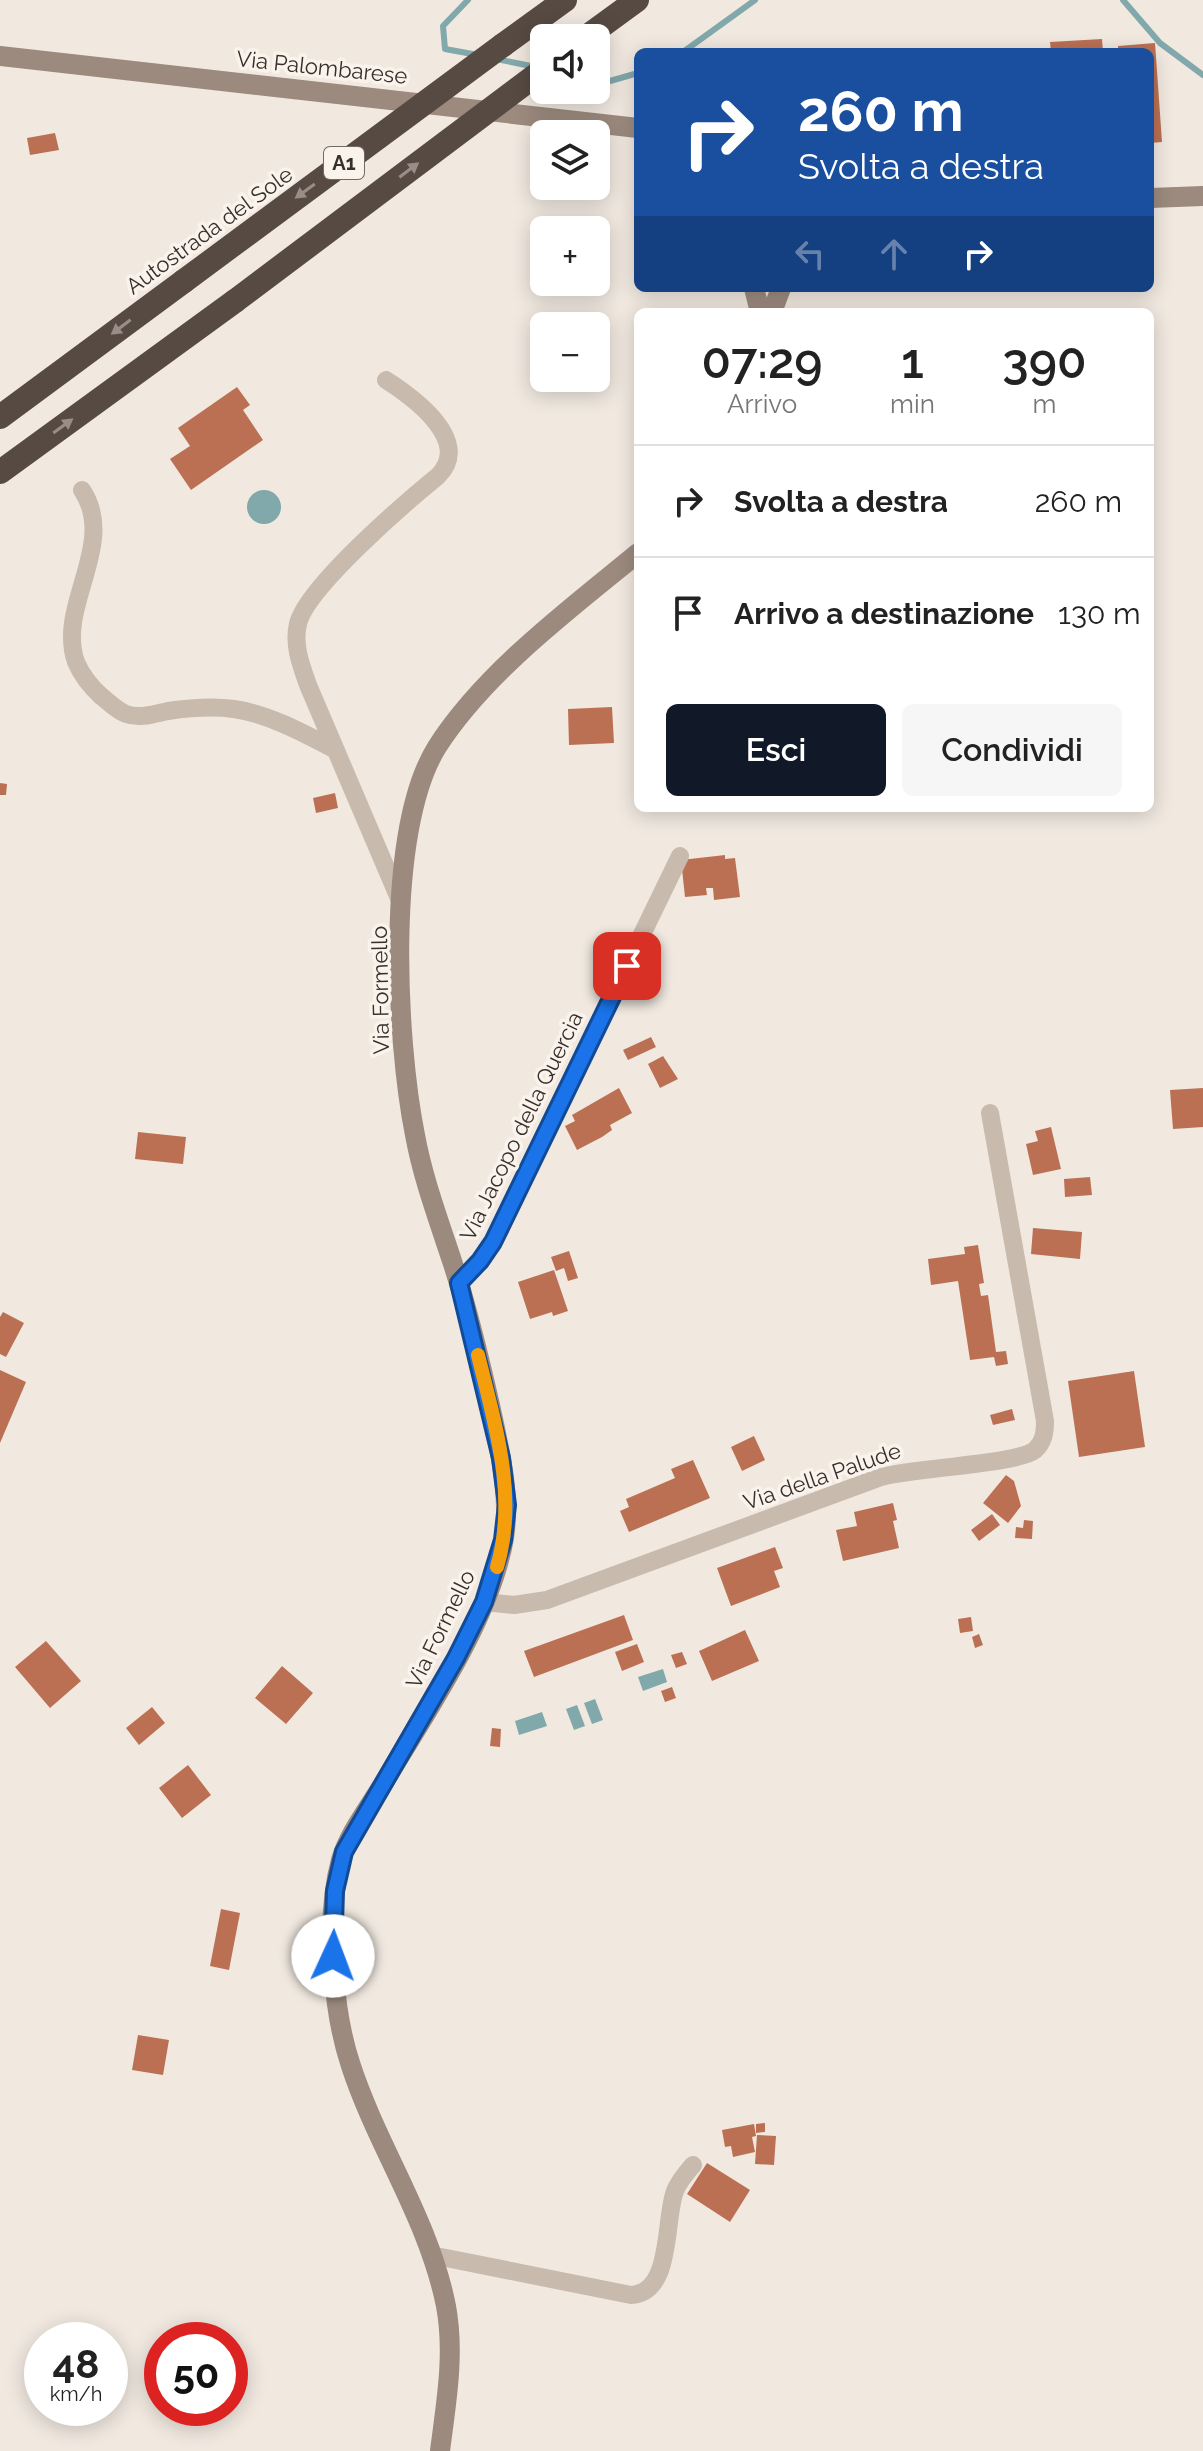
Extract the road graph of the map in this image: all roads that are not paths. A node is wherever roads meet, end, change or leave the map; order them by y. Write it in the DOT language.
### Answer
graph roads {
  1 [pos="565,0"];
  2 [pos="637,0"];
  3 [pos="604,24"];
  4 [pos="0,56"];
  5 [pos="530,80"];
  6 [pos="634,128"];
  7 [pos="1203,196"];
  8 [pos="1154,198"];
  9 [pos="386,380"];
  10 [pos="0,417"];
  11 [pos="0,472"];
  12 [pos="82,490"];
  13 [pos="634,556"];
  14 [pos="336,750"];
  15 [pos="680,856"];
  16 [pos="402,906"];
  17 [pos="990,1113"];
  18 [pos="459,1283"];
  19 [pos="484,1602"];
  20 [pos="693,2165"];
  21 [pos="431,2255"];
  22 [pos="440,2451"];
  1 -- 10 [label="highway, Autostrada del Sole / A1, one-way, bridge"];
  2 -- 3 [label="highway"];
  4 -- 6 [label="main road, Via Palombarese"];
  11 -- 5 [label="highway, A1, one-way, bridge"];
  7 -- 8 [label="main road"];
  9 -- 14 [label="street"];
  12 -- 14 [label="street"];
  13 -- 16 [label="main road, Via Formello"];
  14 -- 16 [label="street"];
  15 -- 18 [label="street, Via Jacopo della Quercia"];
  16 -- 18 [label="main road, Via Formello"];
  17 -- 19 [label="street, Via della Palude"];
  18 -- 19 [label="main road, Via Formello"];
  19 -- 21 [label="main road, Via Formello"];
  20 -- 21 [label="street"];
  21 -- 22 [label="main road, Via Formello"];
}
